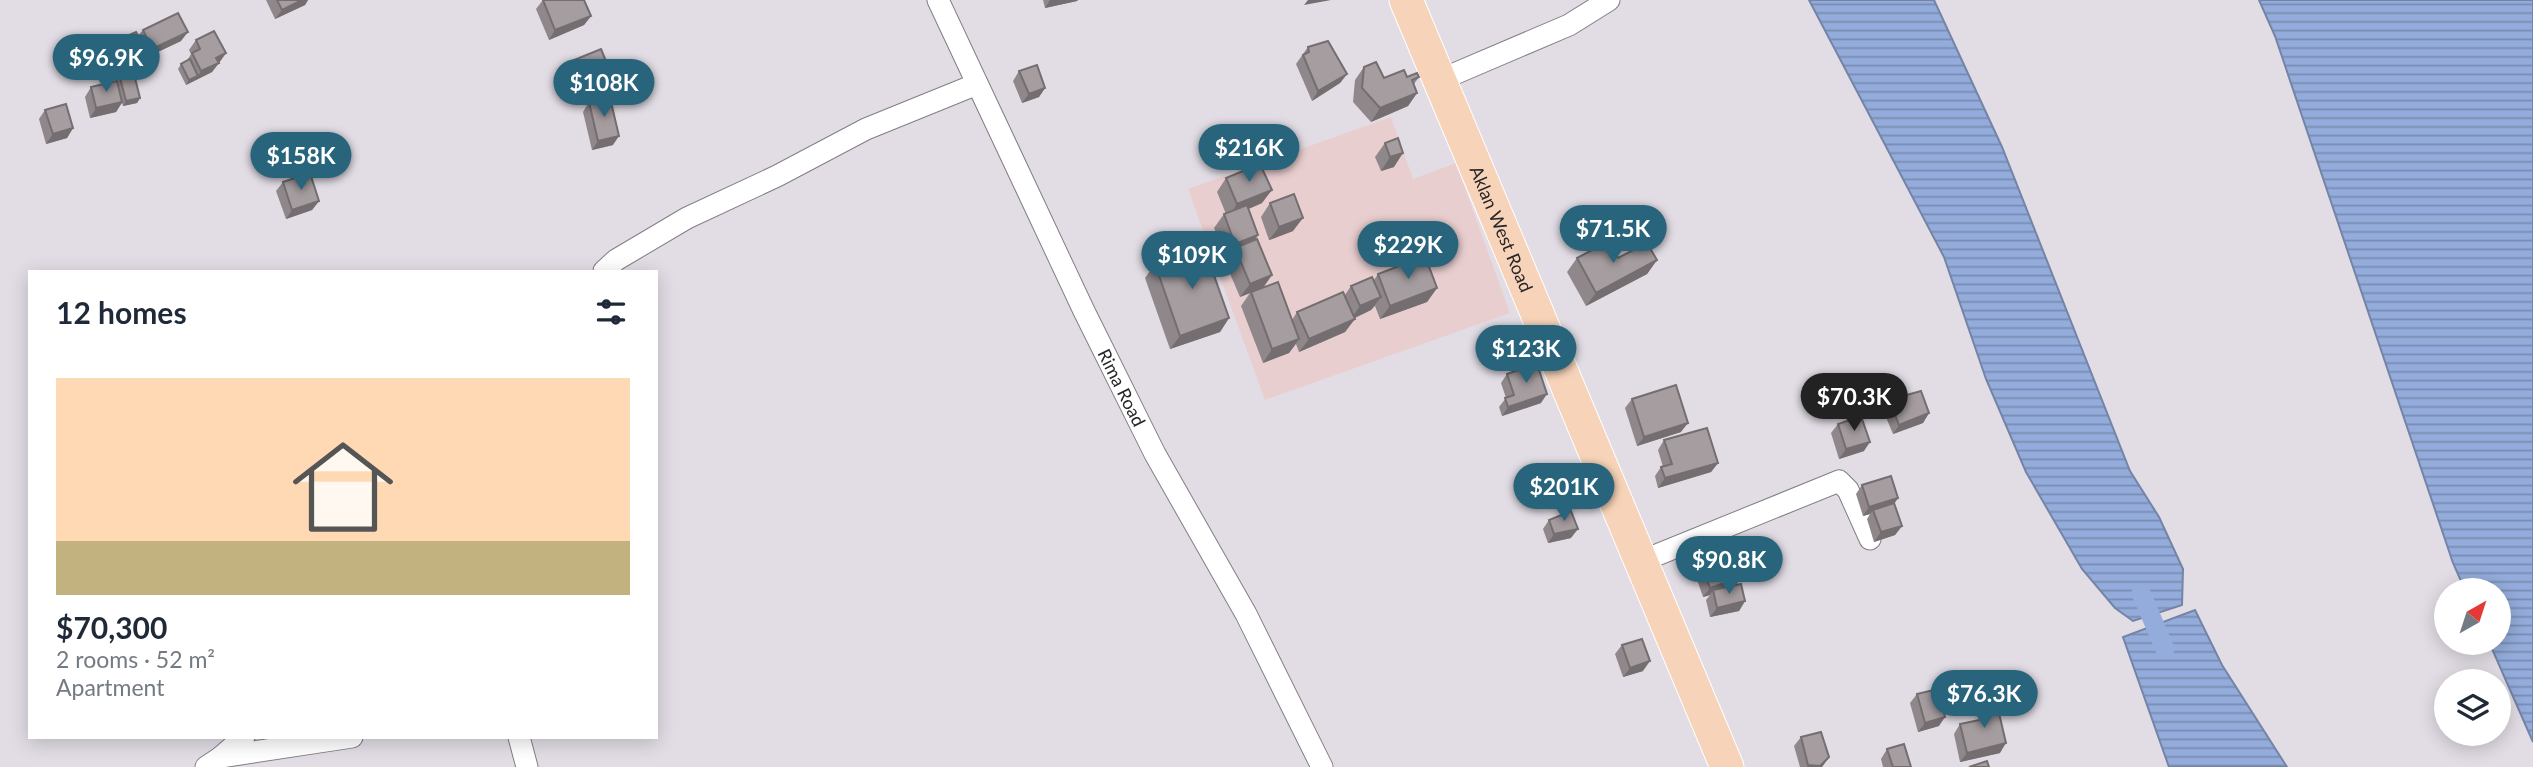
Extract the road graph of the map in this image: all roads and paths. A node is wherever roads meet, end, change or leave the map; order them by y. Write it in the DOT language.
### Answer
graph roads {
  1 [pos="938,0"];
  2 [pos="1406,0"];
  3 [pos="1609,0"];
  4 [pos="1440,80"];
  5 [pos="977,84"];
  6 [pos="605,270"];
  7 [pos="1870,539"];
  8 [pos="1642,561"];
  9 [pos="242,739"];
  10 [pos="341,739"];
  11 [pos="520,739"];
  12 [pos="213,762"];
  13 [pos="527,767"];
  14 [pos="1322,767"];
  15 [pos="1727,767"];
  1 -- 5 [label="street, Rima Road"];
  2 -- 4 [label="main road, Aklan West Road"];
  3 -- 4 [label="street"];
  4 -- 8 [label="main road, Aklan West Road"];
  5 -- 6 [label="street"];
  5 -- 14 [label="street, Rima Road"];
  7 -- 8 [label="street"];
  8 -- 15 [label="main road, Aklan West Road"];
  9 -- 12 [label="street"];
  10 -- 12 [label="street"];
  11 -- 13 [label="street"];
}
